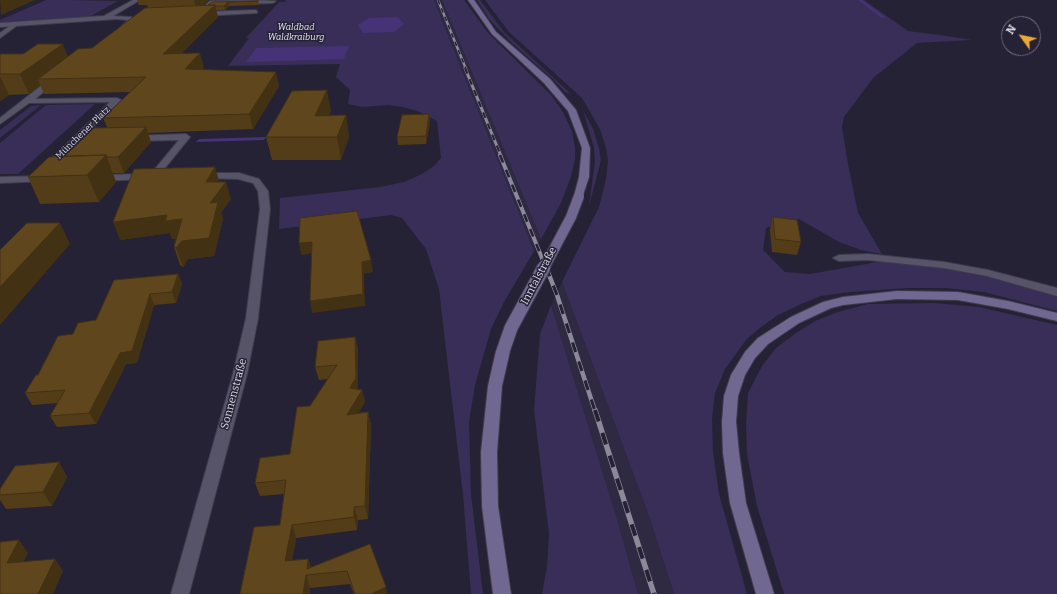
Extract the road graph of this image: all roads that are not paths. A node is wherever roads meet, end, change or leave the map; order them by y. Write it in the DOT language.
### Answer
graph roads {
  1 [pos="136,0"];
  2 [pos="273,0"];
  3 [pos="471,0"];
  4 [pos="254,12"];
  5 [pos="199,14"];
  6 [pos="191,15"];
  7 [pos="138,16"];
  8 [pos="104,18"];
  9 [pos="129,20"];
  10 [pos="16,24"];
  11 [pos="0,25"];
  12 [pos="115,34"];
  13 [pos="0,36"];
  14 [pos="58,76"];
  15 [pos="27,101"];
  16 [pos="0,122"];
  17 [pos="123,138"];
  18 [pos="76,139"];
  19 [pos="92,139"];
  20 [pos="168,176"];
  21 [pos="191,176"];
  22 [pos="153,177"];
  23 [pos="91,178"];
  24 [pos="36,179"];
  25 [pos="52,179"];
  26 [pos="0,180"];
  27 [pos="839,258"];
  28 [pos="1057,292"];
  29 [pos="1057,317"];
  30 [pos="180,594"];
  31 [pos="502,594"];
  32 [pos="765,594"];
  1 -- 8 [label="street"];
  2 -- 5 [label="street"];
  3 -- 31 [label="main road, Inntalstraße, bridge"];
  4 -- 5 [label="street"];
  5 -- 6 [label="street"];
  7 -- 9 [label="street"];
  8 -- 9 [label="street"];
  8 -- 10 [label="street"];
  9 -- 12 [label="street"];
  10 -- 11 [label="street"];
  10 -- 13 [label="street"];
  14 -- 15 [label="street"];
  15 -- 16 [label="street"];
  15 -- 18 [label="street, Münchener Platz"];
  17 -- 22 [label="street"];
  18 -- 19 [label="street"];
  18 -- 24 [label="street, Münchener Platz"];
  20 -- 22 [label="street"];
  21 -- 30 [label="street, Sonnenstraße"];
  22 -- 23 [label="street"];
  24 -- 25 [label="street"];
  24 -- 26 [label="street"];
  27 -- 28 [label="street"];
  29 -- 32 [label="main road"];
}
